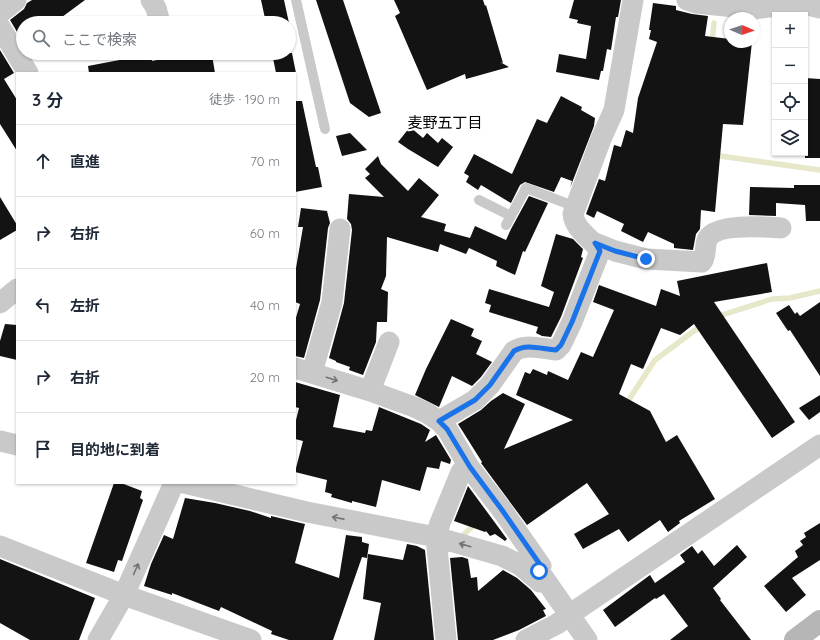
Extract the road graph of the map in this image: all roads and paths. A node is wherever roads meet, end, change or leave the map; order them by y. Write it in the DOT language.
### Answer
graph roads {
  1 [pos="16,0"];
  2 [pos="151,0"];
  3 [pos="296,0"];
  4 [pos="633,0"];
  5 [pos="693,1"];
  6 [pos="820,8"];
  7 [pos="0,13"];
  8 [pos="158,16"];
  9 [pos="0,27"];
  10 [pos="16,53"];
  11 [pos="20,60"];
  12 [pos="27,72"];
  13 [pos="325,129"];
  14 [pos="478,200"];
  15 [pos="576,207"];
  16 [pos="511,216"];
  17 [pos="506,225"];
  18 [pos="781,228"];
  19 [pos="340,229"];
  20 [pos="595,243"];
  21 [pos="0,282"];
  22 [pos="16,288"];
  23 [pos="16,289"];
  24 [pos="0,303"];
  25 [pos="389,342"];
  26 [pos="304,370"];
  27 [pos="370,391"];
  28 [pos="439,421"];
  29 [pos="0,441"];
  30 [pos="16,445"];
  31 [pos="820,445"];
  32 [pos="470,467"];
  33 [pos="174,484"];
  34 [pos="188,484"];
  35 [pos="436,537"];
  36 [pos="0,546"];
  37 [pos="539,571"];
  38 [pos="124,595"];
  39 [pos="569,615"];
  40 [pos="820,621"];
  41 [pos="98,640"];
  42 [pos="251,640"];
  43 [pos="446,640"];
  44 [pos="526,640"];
  45 [pos="587,640"];
  46 [pos="795,640"];
  1 -- 7 [label="street"];
  2 -- 8 [label="street"];
  3 -- 13 [label="lane"];
  4 -- 15 [label="street"];
  5 -- 6 [label="street"];
  9 -- 10 [label="street"];
  11 -- 12 [label="street"];
  14 -- 16 [label="lane"];
  15 -- 16 [label="lane"];
  15 -- 20 [label="street"];
  16 -- 17 [label="lane"];
  18 -- 20 [label="street"];
  19 -- 26 [label="street"];
  20 -- 28 [label="street"];
  21 -- 22 [label="street"];
  23 -- 24 [label="street"];
  25 -- 27 [label="street"];
  26 -- 27 [label="street, one-way"];
  27 -- 28 [label="street"];
  28 -- 32 [label="street"];
  29 -- 30 [label="street"];
  31 -- 39 [label="street"];
  32 -- 35 [label="street"];
  32 -- 37 [label="street"];
  38 -- 33 [label="street, one-way"];
  35 -- 34 [label="street, one-way"];
  37 -- 35 [label="street, one-way"];
  35 -- 43 [label="street"];
  36 -- 38 [label="street"];
  37 -- 39 [label="street"];
  38 -- 41 [label="street"];
  38 -- 42 [label="street"];
  39 -- 44 [label="street"];
  39 -- 45 [label="street"];
  40 -- 46 [label="main road"];
}
